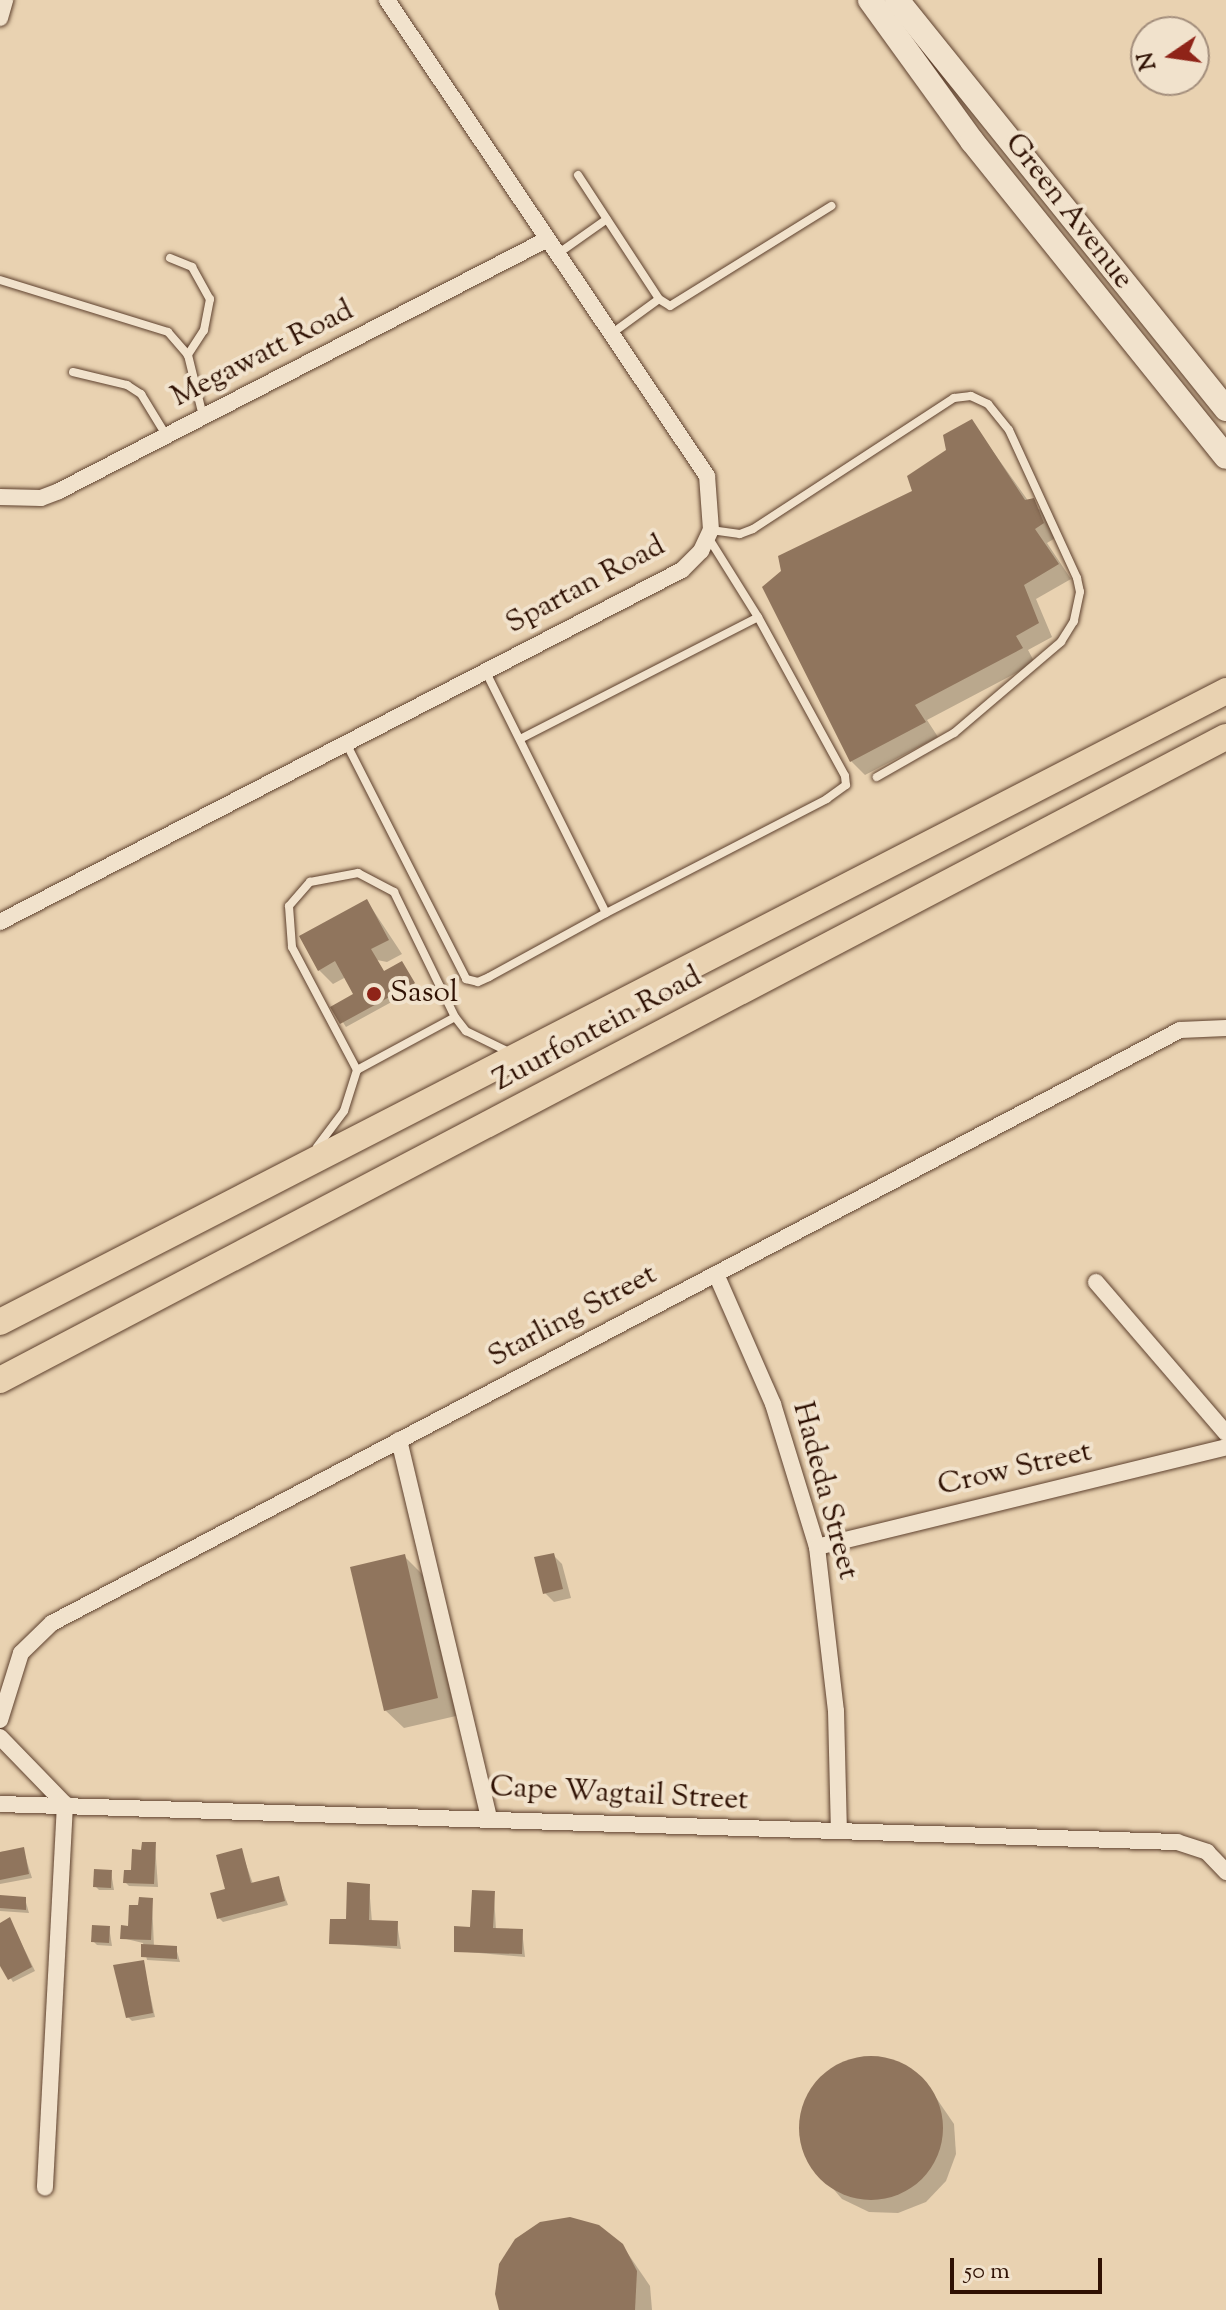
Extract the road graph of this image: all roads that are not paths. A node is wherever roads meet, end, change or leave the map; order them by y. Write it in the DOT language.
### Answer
graph roads {
  1 [pos="5,0"];
  2 [pos="387,0"];
  3 [pos="870,0"];
  4 [pos="897,0"];
  5 [pos="0,18"];
  6 [pos="578,175"];
  7 [pos="831,206"];
  8 [pos="607,219"];
  9 [pos="546,240"];
  10 [pos="556,255"];
  11 [pos="170,258"];
  12 [pos="0,280"];
  13 [pos="659,299"];
  14 [pos="610,334"];
  15 [pos="188,355"];
  16 [pos="73,372"];
  17 [pos="1226,409"];
  18 [pos="203,416"];
  19 [pos="166,436"];
  20 [pos="1226,457"];
  21 [pos="0,497"];
  22 [pos="710,534"];
  23 [pos="758,617"];
  24 [pos="486,672"];
  25 [pos="1226,691"];
  26 [pos="1226,737"];
  27 [pos="522,738"];
  28 [pos="346,743"];
  29 [pos="877,777"];
  30 [pos="606,913"];
  31 [pos="0,922"];
  32 [pos="455,1017"];
  33 [pos="1226,1028"];
  34 [pos="514,1054"];
  35 [pos="357,1070"];
  36 [pos="287,1175"];
  37 [pos="716,1274"];
  38 [pos="1096,1282"];
  39 [pos="0,1322"];
  40 [pos="0,1380"];
  41 [pos="1226,1433"];
  42 [pos="399,1440"];
  43 [pos="1226,1447"];
  44 [pos="817,1547"];
  45 [pos="0,1720"];
  46 [pos="0,1737"];
  47 [pos="0,1804"];
  48 [pos="65,1804"];
  49 [pos="489,1817"];
  50 [pos="839,1830"];
  51 [pos="1226,1872"];
  52 [pos="45,2187"];
  1 -- 5 [label="street"];
  2 -- 9 [label="street"];
  3 -- 20 [label="main road, Green Avenue"];
  4 -- 17 [label="main road, Green Avenue"];
  6 -- 8 [label="lane"];
  7 -- 13 [label="lane"];
  8 -- 10 [label="lane"];
  8 -- 13 [label="lane"];
  9 -- 10 [label="street"];
  9 -- 18 [label="street, Megawatt Road"];
  10 -- 14 [label="street"];
  11 -- 15 [label="lane"];
  12 -- 15 [label="lane"];
  13 -- 14 [label="lane"];
  14 -- 22 [label="street"];
  15 -- 18 [label="lane"];
  16 -- 19 [label="lane"];
  18 -- 19 [label="street, Megawatt Road"];
  19 -- 21 [label="street, Megawatt Road"];
  22 -- 23 [label="lane"];
  22 -- 24 [label="street, Spartan Road"];
  22 -- 29 [label="lane"];
  23 -- 27 [label="lane"];
  23 -- 30 [label="lane"];
  24 -- 27 [label="lane"];
  24 -- 28 [label="street, Spartan Road"];
  25 -- 34 [label="main road, Zuurfontein Road"];
  26 -- 40 [label="main road, Zuurfontein Road"];
  27 -- 30 [label="lane"];
  28 -- 30 [label="lane"];
  28 -- 31 [label="street, Spartan Road"];
  32 -- 34 [label="lane"];
  32 -- 35 [label="lane"];
  32 -- 35 [label="lane"];
  33 -- 37 [label="street, Starling Street"];
  34 -- 36 [label="main road, Zuurfontein Road"];
  35 -- 36 [label="lane"];
  36 -- 39 [label="main road, Zuurfontein Road"];
  37 -- 42 [label="street, Starling Street"];
  37 -- 44 [label="street, Hadeda Street"];
  38 -- 41 [label="street"];
  42 -- 45 [label="street, Starling Street"];
  42 -- 49 [label="street"];
  43 -- 44 [label="street, Crow Street"];
  44 -- 50 [label="street, Hadeda Street"];
  46 -- 48 [label="street"];
  47 -- 48 [label="street, Cape Wagtail Street"];
  48 -- 49 [label="street, Cape Wagtail Street"];
  48 -- 52 [label="street"];
  49 -- 50 [label="street, Cape Wagtail Street"];
  50 -- 51 [label="street, Cape Wagtail Street"];
}
